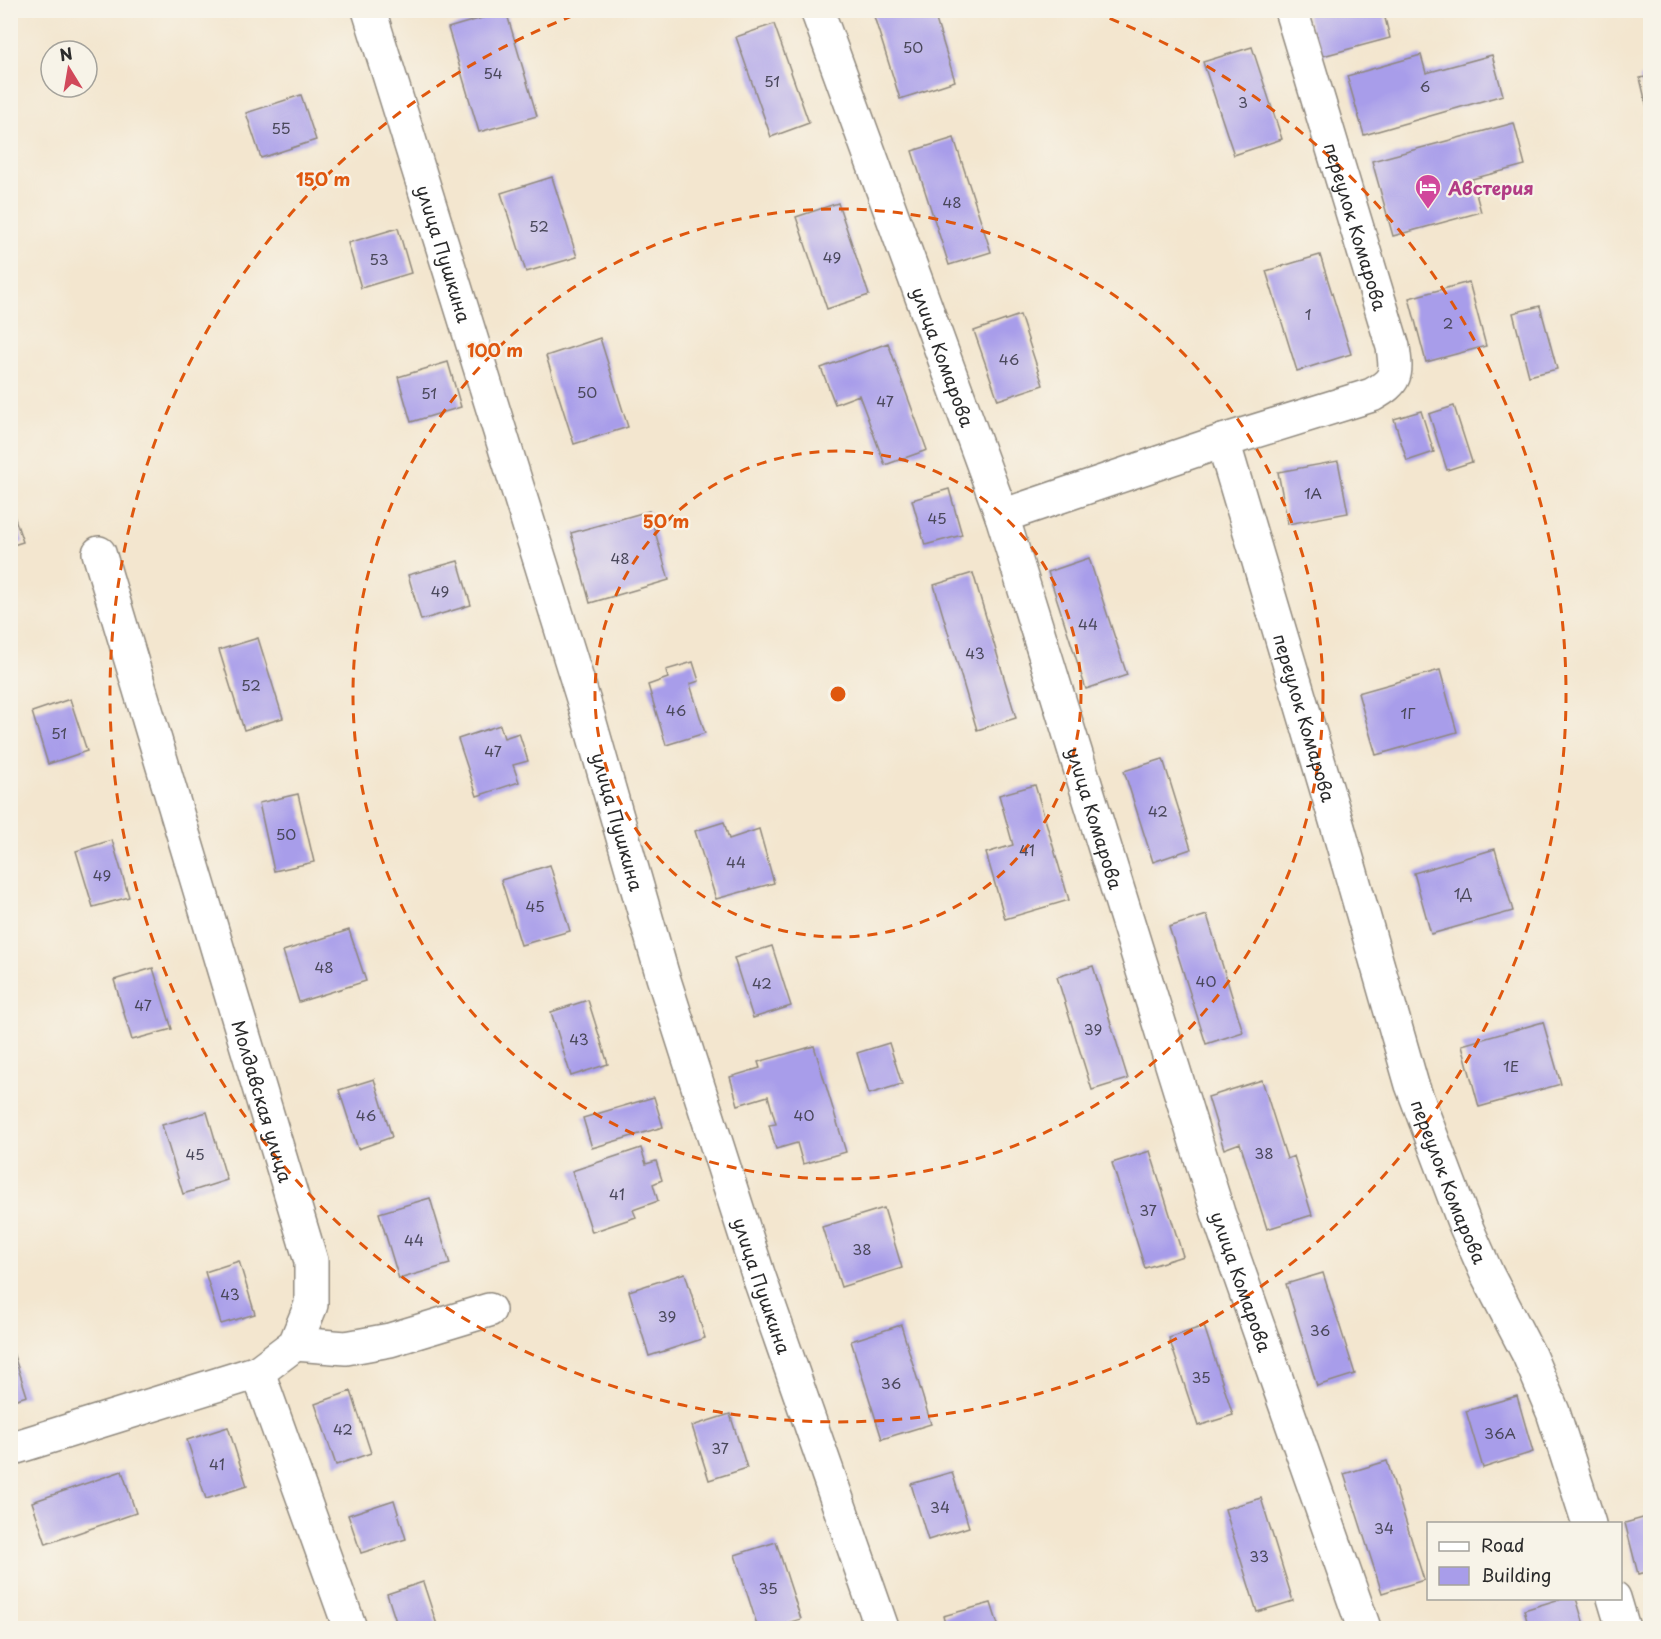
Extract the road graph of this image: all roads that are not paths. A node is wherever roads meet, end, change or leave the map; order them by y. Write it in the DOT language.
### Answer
graph roads {
  1 [pos="369,10"];
  2 [pos="817,10"];
  3 [pos="1291,10"];
  4 [pos="1223,441"];
  5 [pos="1002,516"];
  6 [pos="99,553"];
  7 [pos="489,1310"];
  8 [pos="295,1344"];
  9 [pos="258,1372"];
  10 [pos="10,1449"];
  11 [pos="1588,1522"];
  12 [pos="1614,1600"];
  13 [pos="350,1629"];
  14 [pos="882,1629"];
  15 [pos="1364,1629"];
  16 [pos="1623,1629"];
  1 -- 14 [label="street, улица Пушкина"];
  2 -- 5 [label="street, улица Комарова"];
  3 -- 4 [label="street, переулок Комарова"];
  4 -- 5 [label="street"];
  4 -- 11 [label="street, переулок Комарова"];
  5 -- 15 [label="street, улица Комарова"];
  6 -- 8 [label="street, Молдавская улица"];
  7 -- 8 [label="street"];
  8 -- 9 [label="street"];
  9 -- 10 [label="street"];
  9 -- 13 [label="street"];
  12 -- 16 [label="street"];
}
